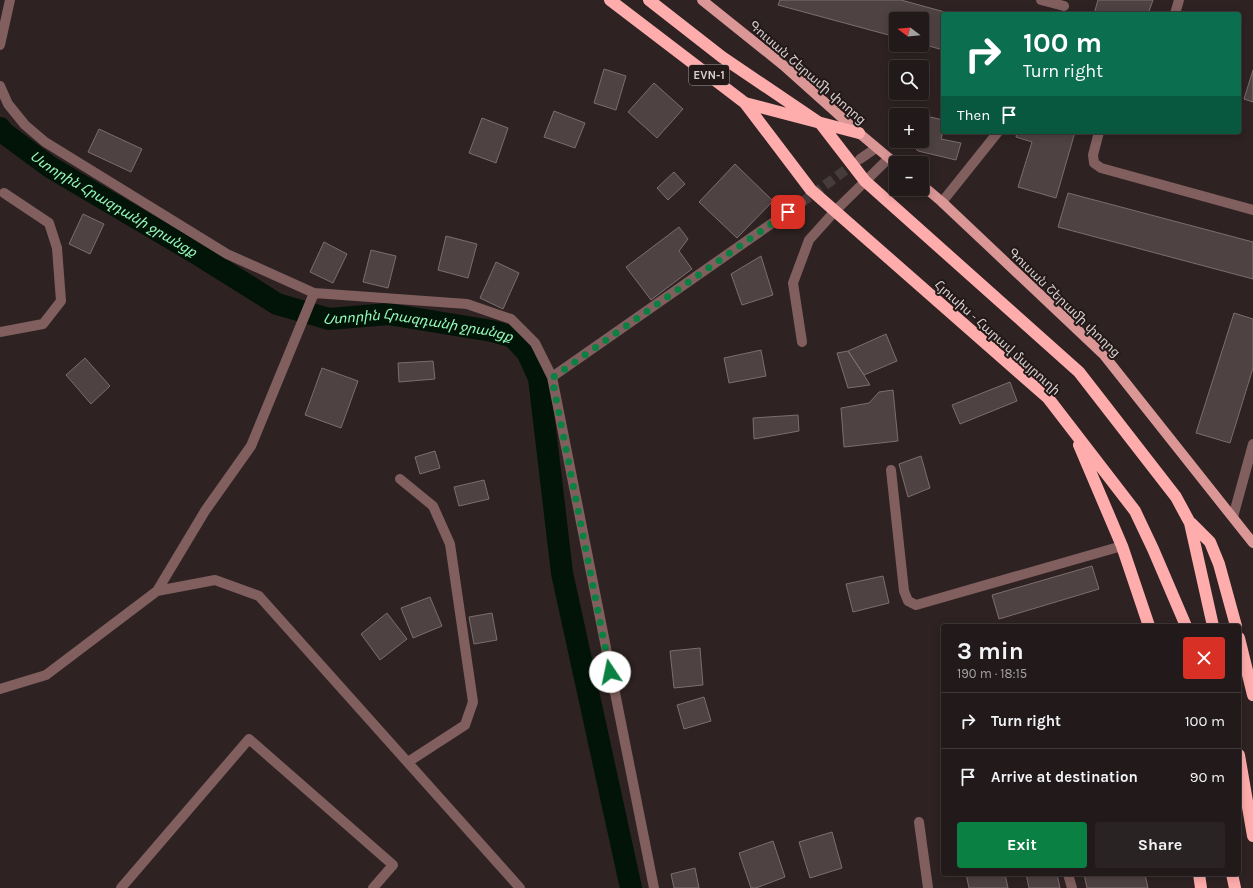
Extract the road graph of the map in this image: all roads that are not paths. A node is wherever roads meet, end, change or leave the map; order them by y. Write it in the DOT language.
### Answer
graph roads {
  1 [pos="10,0"];
  2 [pos="610,0"];
  3 [pos="649,0"];
  4 [pos="702,0"];
  5 [pos="1041,0"];
  6 [pos="1180,0"];
  7 [pos="1063,7"];
  8 [pos="1176,12"];
  9 [pos="0,45"];
  10 [pos="0,86"];
  11 [pos="745,103"];
  12 [pos="821,124"];
  13 [pos="859,134"];
  14 [pos="996,134"];
  15 [pos="1098,134"];
  16 [pos="876,148"];
  17 [pos="860,159"];
  18 [pos="889,159"];
  19 [pos="889,163"];
  20 [pos="865,181"];
  21 [pos="929,192"];
  22 [pos="4,193"];
  23 [pos="942,202"];
  24 [pos="801,203"];
  25 [pos="1253,210"];
  26 [pos="835,211"];
  27 [pos="312,298"];
  28 [pos="0,332"];
  29 [pos="802,342"];
  30 [pos="552,378"];
  31 [pos="1071,428"];
  32 [pos="1253,444"];
  33 [pos="891,470"];
  34 [pos="400,479"];
  35 [pos="1233,517"];
  36 [pos="1190,523"];
  37 [pos="1253,543"];
  38 [pos="1122,546"];
  39 [pos="157,591"];
  40 [pos="1147,624"];
  41 [pos="1185,624"];
  42 [pos="1214,624"];
  43 [pos="1235,624"];
  44 [pos="1241,646"];
  45 [pos="0,688"];
  46 [pos="1253,694"];
  47 [pos="408,762"];
  48 [pos="1241,767"];
  49 [pos="919,822"];
  50 [pos="1253,836"];
  51 [pos="1069,876"];
  52 [pos="1199,876"];
  53 [pos="1232,876"];
  54 [pos="121,888"];
  55 [pos="373,888"];
  56 [pos="520,888"];
  57 [pos="654,888"];
  58 [pos="928,888"];
  59 [pos="1072,888"];
  60 [pos="1201,888"];
  61 [pos="1235,888"];
  1 -- 9 [label="street"];
  2 -- 11 [label="highway, Հյուսիս - Հարավ մայրուղի / EVN-1"];
  3 -- 12 [label="highway, EVN-1"];
  4 -- 13 [label="main road, Գուսան Շերամի փողոց"];
  5 -- 7 [label="street"];
  6 -- 8 [label="street"];
  10 -- 27 [label="street"];
  11 -- 12 [label="highway, Հյուսիս - Հարավ մայրուղի / EVN-1"];
  11 -- 26 [label="highway, Հյուսիս - Հարավ մայրուղի"];
  12 -- 13 [label="highway, Հյուսիս - Հարավ մայրուղի"];
  12 -- 20 [label="highway"];
  13 -- 16 [label="main road, Գուսան Շերամի փողոց"];
  14 -- 23 [label="street"];
  15 -- 25 [label="street"];
  16 -- 17 [label="street"];
  16 -- 18 [label="main road, Գուսան Շերամի փողոց"];
  19 -- 20 [label="street"];
  20 -- 26 [label="street"];
  20 -- 36 [label="highway"];
  21 -- 23 [label="main road, Գուսան Շերամի փողոց"];
  22 -- 28 [label="street"];
  23 -- 35 [label="main road, Գուսան Շերամի փողոց"];
  24 -- 30 [label="street"];
  26 -- 29 [label="street"];
  26 -- 31 [label="highway, Հյուսիս - Հարավ մայրուղի"];
  27 -- 30 [label="street"];
  27 -- 39 [label="street"];
  30 -- 57 [label="street"];
  31 -- 38 [label="highway"];
  31 -- 41 [label="highway, Հյուսիս - Հարավ մայրուղի"];
  32 -- 35 [label="street"];
  33 -- 38 [label="street"];
  34 -- 47 [label="street"];
  35 -- 37 [label="main road, Գուսան Շերամի փողոց"];
  36 -- 42 [label="highway"];
  36 -- 43 [label="highway"];
  38 -- 40 [label="highway"];
  39 -- 45 [label="street"];
  39 -- 47 [label="street"];
  44 -- 46 [label="highway"];
  47 -- 56 [label="street"];
  48 -- 50 [label="highway"];
  49 -- 58 [label="street"];
  51 -- 59 [label="street"];
  52 -- 60 [label="highway"];
  53 -- 61 [label="highway"];
  54 -- 55 [label="street"];
}
